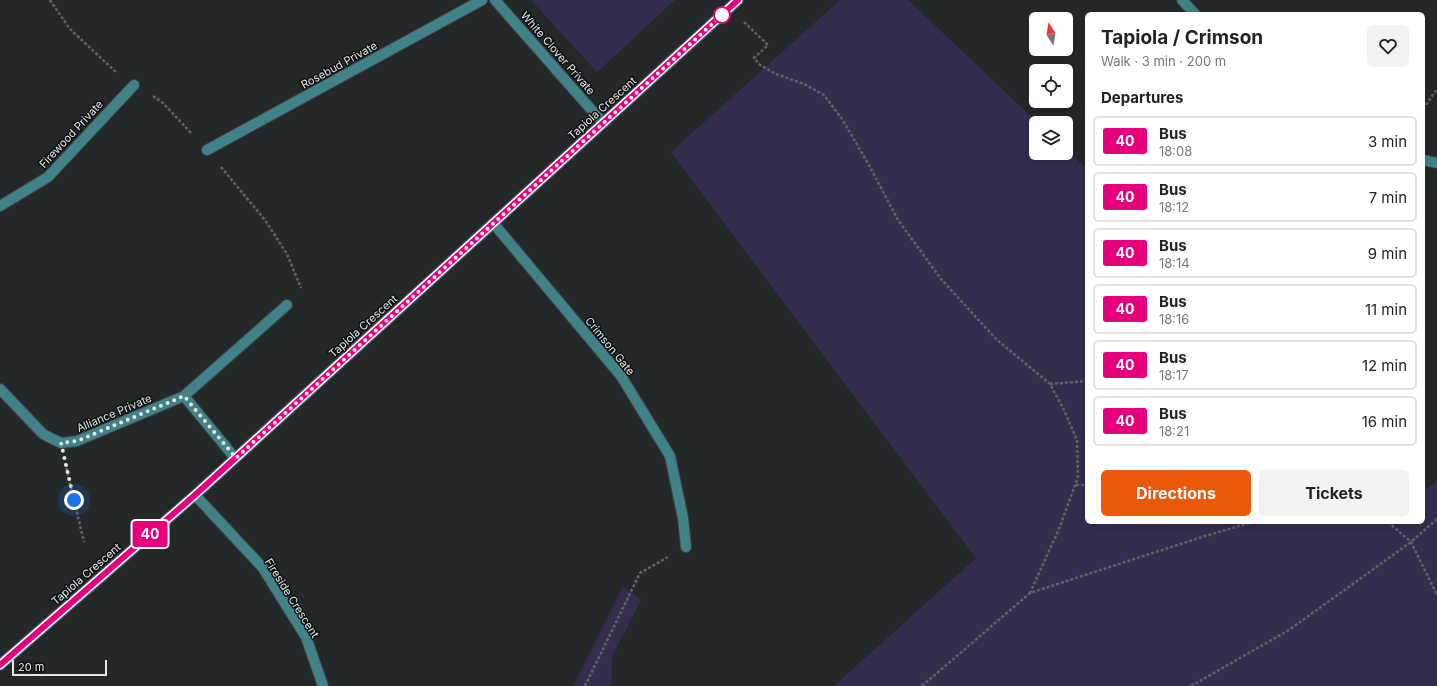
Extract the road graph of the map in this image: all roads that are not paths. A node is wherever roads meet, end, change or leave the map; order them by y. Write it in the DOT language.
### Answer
graph roads {
  1 [pos="482,0"];
  2 [pos="495,0"];
  3 [pos="738,0"];
  4 [pos="1182,0"];
  5 [pos="1193,12"];
  6 [pos="134,85"];
  7 [pos="603,123"];
  8 [pos="207,150"];
  9 [pos="1425,160"];
  10 [pos="1437,163"];
  11 [pos="0,206"];
  12 [pos="494,224"];
  13 [pos="287,305"];
  14 [pos="0,389"];
  15 [pos="184,396"];
  16 [pos="236,458"];
  17 [pos="195,495"];
  18 [pos="686,547"];
  19 [pos="0,665"];
  20 [pos="323,686"];
  1 -- 8 [label="street, Rosebud Private"];
  2 -- 7 [label="street, White Clover Private"];
  3 -- 7 [label="street, Tapiola Crescent"];
  4 -- 5 [label="street"];
  6 -- 11 [label="street, Firewood Private"];
  7 -- 12 [label="street, Tapiola Crescent"];
  9 -- 10 [label="street"];
  12 -- 16 [label="street, Tapiola Crescent"];
  12 -- 18 [label="street, Crimson Gate"];
  13 -- 15 [label="street, Alliance Private"];
  14 -- 15 [label="street, Alliance Private"];
  15 -- 16 [label="street"];
  16 -- 17 [label="street, Tapiola Crescent"];
  17 -- 19 [label="street, Tapiola Crescent"];
  17 -- 20 [label="street, Fireside Crescent"];
}
